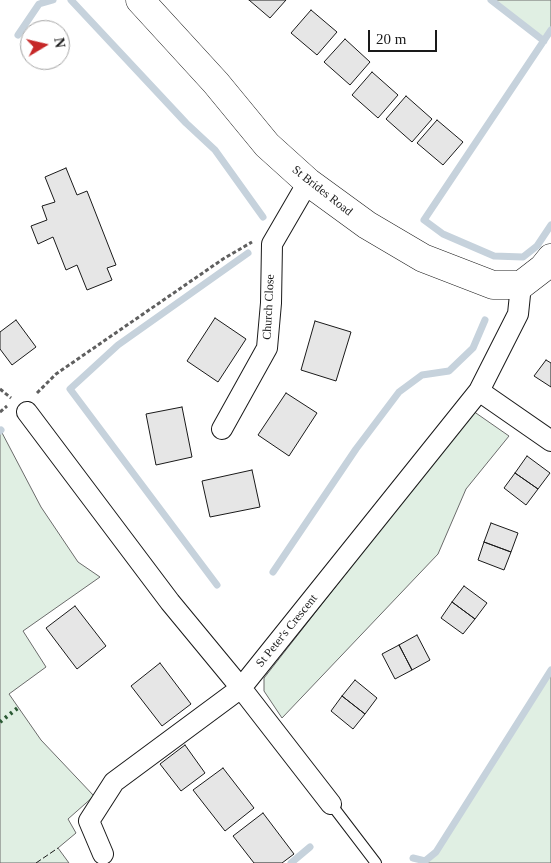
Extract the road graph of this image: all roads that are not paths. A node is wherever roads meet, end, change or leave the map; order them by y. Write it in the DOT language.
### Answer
graph roads {
  1 [pos="140,0"];
  2 [pos="308,182"];
  3 [pos="551,258"];
  4 [pos="521,285"];
  5 [pos="479,391"];
  6 [pos="29,405"];
  7 [pos="222,429"];
  8 [pos="551,441"];
  9 [pos="241,688"];
  10 [pos="331,804"];
  11 [pos="103,854"];
  12 [pos="376,863"];
  1 -- 2 [label="main road, St Brides Road"];
  2 -- 4 [label="main road, St Brides Road"];
  2 -- 7 [label="street, Church Close"];
  3 -- 4 [label="main road"];
  4 -- 5 [label="street, St Peter's Crescent"];
  5 -- 8 [label="street"];
  5 -- 9 [label="street, St Peter's Crescent"];
  6 -- 9 [label="street"];
  9 -- 10 [label="street"];
  9 -- 11 [label="street, St Peter's Crescent"];
  10 -- 12 [label="lane"];
}
